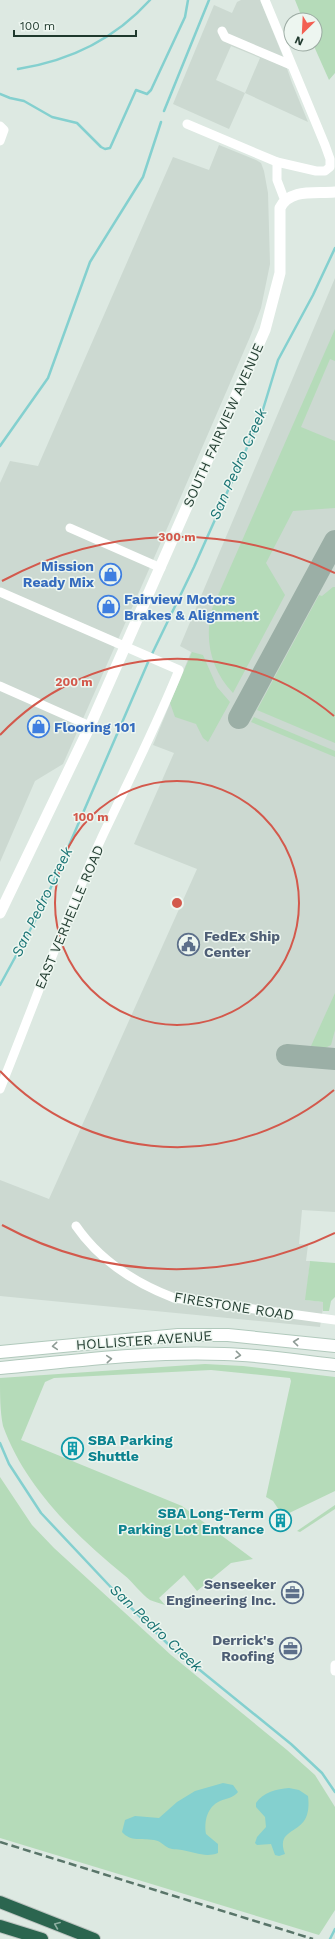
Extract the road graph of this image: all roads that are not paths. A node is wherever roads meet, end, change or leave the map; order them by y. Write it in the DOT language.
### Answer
graph roads {
  1 [pos="265,0"];
  2 [pos="222,31"];
  3 [pos="291,65"];
  4 [pos="187,124"];
  5 [pos="2,128"];
  6 [pos="0,141"];
  7 [pos="277,162"];
  8 [pos="335,192"];
  9 [pos="285,200"];
  10 [pos="70,528"];
  11 [pos="161,568"];
  12 [pos="0,592"];
  13 [pos="126,647"];
  14 [pos="0,686"];
  15 [pos="90,726"];
  16 [pos="0,913"];
  17 [pos="0,1089"];
  18 [pos="76,1226"];
  19 [pos="335,1320"];
  20 [pos="335,1346"];
  21 [pos="0,1352"];
  22 [pos="335,1365"];
  23 [pos="0,1368"];
  24 [pos="335,1665"];
  25 [pos="335,1671"];
  26 [pos="0,1902"];
  27 [pos="0,1926"];
  28 [pos="42,1939"];
  29 [pos="94,1939"];
  1 -- 3 [label="street"];
  2 -- 3 [label="street"];
  3 -- 7 [label="street"];
  4 -- 7 [label="street"];
  5 -- 6 [label="street"];
  7 -- 9 [label="street"];
  8 -- 9 [label="street"];
  9 -- 11 [label="street, SOUTH FAIRVIEW AVENUE"];
  10 -- 11 [label="street"];
  11 -- 13 [label="street, SOUTH FAIRVIEW AVENUE"];
  12 -- 13 [label="street, EAST VERHELLE ROAD"];
  13 -- 15 [label="street, SOUTH FAIRVIEW AVENUE"];
  13 -- 17 [label="street, EAST VERHELLE ROAD"];
  14 -- 15 [label="street"];
  15 -- 16 [label="street, SOUTH FAIRVIEW AVENUE"];
  18 -- 19 [label="street, FIRESTONE ROAD"];
  20 -- 21 [label="main road, HOLLISTER AVENUE, one-way"];
  23 -- 22 [label="main road, HOLLISTER AVENUE, one-way"];
  24 -- 25 [label="street"];
  29 -- 26 [label="highway, one-way"];
  27 -- 28 [label="highway"];
}
